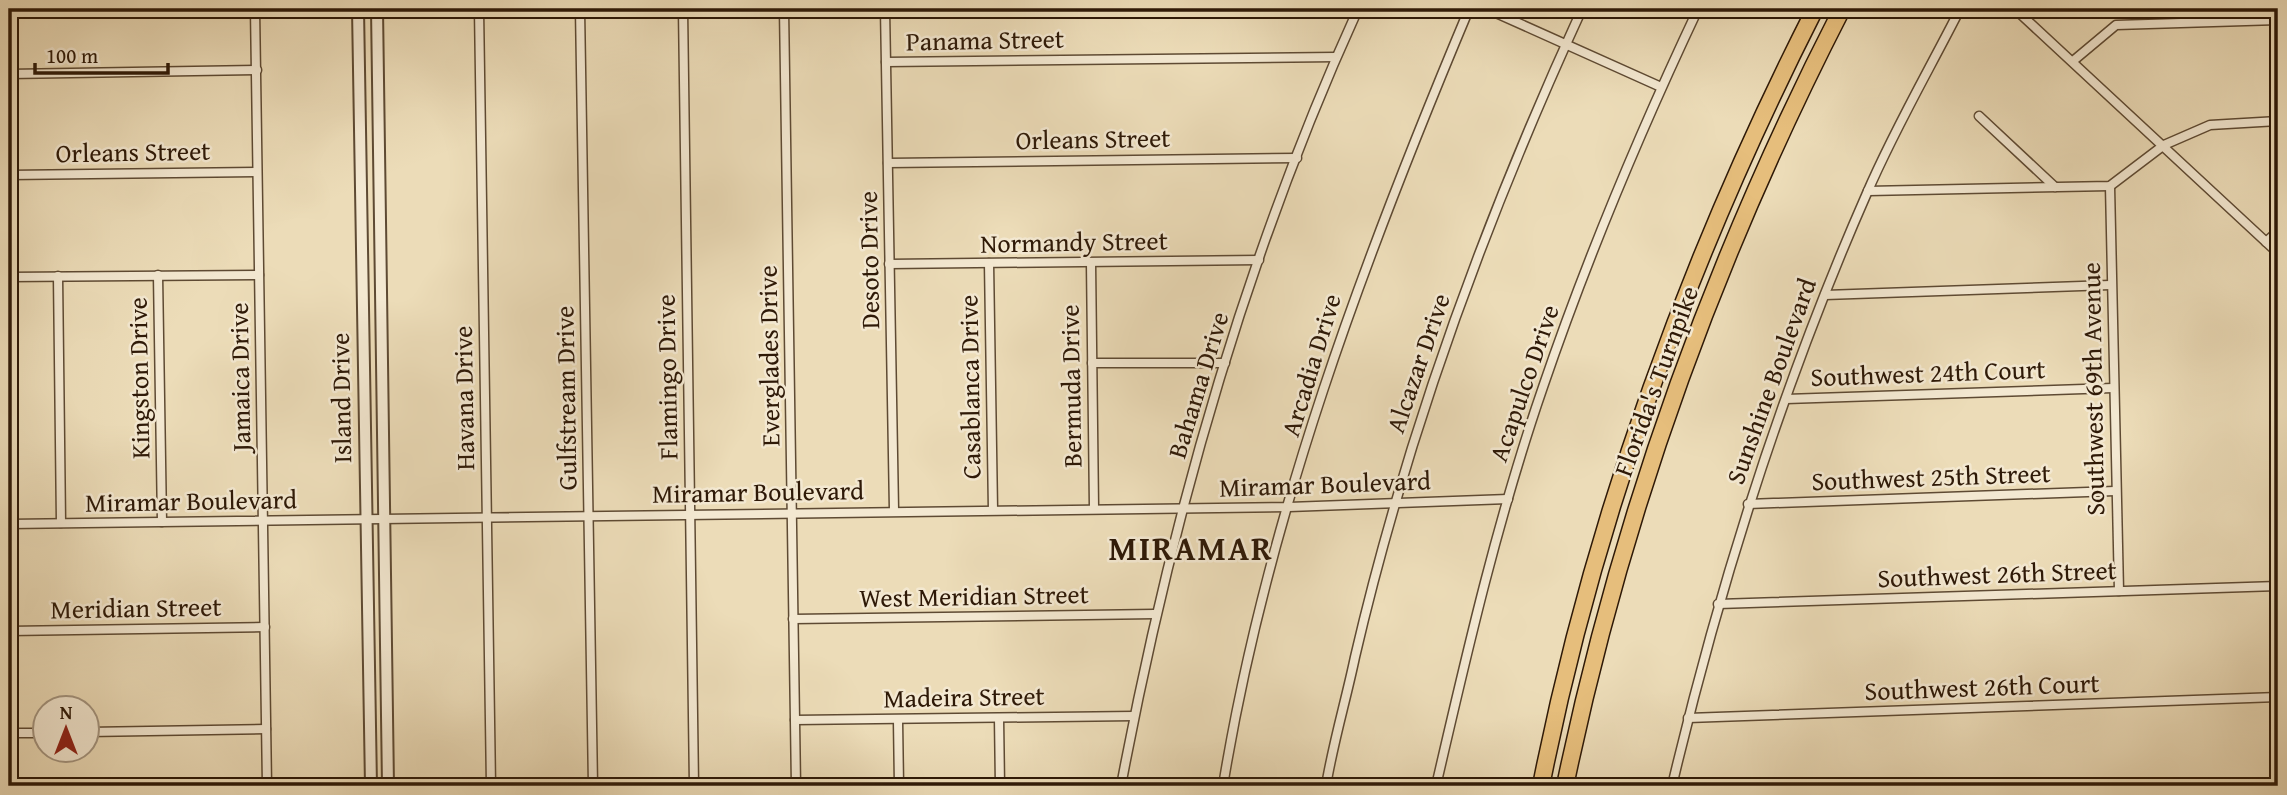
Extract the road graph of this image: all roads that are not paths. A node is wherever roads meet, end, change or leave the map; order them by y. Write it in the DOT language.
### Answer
graph roads {
  1 [pos="256,9"];
  2 [pos="358,9"];
  3 [pos="377,9"];
  4 [pos="479,9"];
  5 [pos="580,9"];
  6 [pos="683,9"];
  7 [pos="784,9"];
  8 [pos="886,9"];
  9 [pos="1358,9"];
  10 [pos="1469,9"];
  11 [pos="1487,9"];
  12 [pos="1582,9"];
  13 [pos="1698,9"];
  14 [pos="1815,9"];
  15 [pos="1842,9"];
  16 [pos="1960,9"];
  17 [pos="2015,9"];
  18 [pos="2278,20"];
  19 [pos="1566,44"];
  20 [pos="1336,57"];
  21 [pos="2073,61"];
  22 [pos="886,62"];
  23 [pos="257,70"];
  24 [pos="9,74"];
  25 [pos="1661,87"];
  26 [pos="1979,116"];
  27 [pos="2278,121"];
  28 [pos="2164,145"];
  29 [pos="1297,158"];
  30 [pos="888,163"];
  31 [pos="257,172"];
  32 [pos="9,175"];
  33 [pos="2110,186"];
  34 [pos="2054,187"];
  35 [pos="1868,191"];
  36 [pos="2278,231"];
  37 [pos="2266,242"];
  38 [pos="2278,253"];
  39 [pos="1259,260"];
  40 [pos="989,263"];
  41 [pos="1091,263"];
  42 [pos="889,264"];
  43 [pos="158,275"];
  44 [pos="260,275"];
  45 [pos="58,276"];
  46 [pos="9,277"];
  47 [pos="2110,285"];
  48 [pos="1825,295"];
  49 [pos="1092,363"];
  50 [pos="1225,363"];
  51 [pos="2113,388"];
  52 [pos="1786,399"];
  53 [pos="2115,491"];
  54 [pos="1507,499"];
  55 [pos="1395,503"];
  56 [pos="1748,504"];
  57 [pos="1289,507"];
  58 [pos="1184,508"];
  59 [pos="1094,509"];
  60 [pos="894,510"];
  61 [pos="993,510"];
  62 [pos="792,514"];
  63 [pos="690,515"];
  64 [pos="589,516"];
  65 [pos="487,517"];
  66 [pos="365,519"];
  67 [pos="384,519"];
  68 [pos="264,521"];
  69 [pos="162,522"];
  70 [pos="61,523"];
  71 [pos="9,524"];
  72 [pos="2278,586"];
  73 [pos="2119,591"];
  74 [pos="1718,604"];
  75 [pos="1155,614"];
  76 [pos="793,619"];
  77 [pos="265,627"];
  78 [pos="9,631"];
  79 [pos="2278,697"];
  80 [pos="1134,716"];
  81 [pos="999,718"];
  82 [pos="1688,718"];
  83 [pos="795,720"];
  84 [pos="898,720"];
  85 [pos="266,729"];
  86 [pos="102,732"];
  87 [pos="9,733"];
  88 [pos="32,733"];
  89 [pos="267,786"];
  90 [pos="371,786"];
  91 [pos="388,786"];
  92 [pos="491,786"];
  93 [pos="593,786"];
  94 [pos="694,786"];
  95 [pos="796,786"];
  96 [pos="899,786"];
  97 [pos="1000,786"];
  98 [pos="1121,786"];
  99 [pos="1223,786"];
  100 [pos="1326,786"];
  101 [pos="1436,786"];
  102 [pos="1541,786"];
  103 [pos="1565,786"];
  104 [pos="1672,786"];
  1 -- 23 [label="street, Jamaica Drive"];
  2 -- 66 [label="street, Island Drive"];
  3 -- 67 [label="street, Island Drive"];
  4 -- 65 [label="street, Havana Drive"];
  5 -- 64 [label="street, Gulfstream Drive"];
  6 -- 63 [label="street, Flamingo Drive"];
  7 -- 62 [label="street, Everglades Drive"];
  8 -- 22 [label="street, Desoto Drive"];
  9 -- 20 [label="street, Bahama Drive"];
  10 -- 57 [label="street, Arcadia Drive"];
  11 -- 19 [label="street"];
  12 -- 19 [label="street, Alcazar Drive"];
  13 -- 25 [label="street, Acapulco Drive"];
  14 -- 102 [label="highway, Florida's Turnpike"];
  15 -- 103 [label="highway, Florida's Turnpike"];
  16 -- 35 [label="street, Sunshine Boulevard"];
  17 -- 21 [label="street"];
  18 -- 21 [label="street"];
  19 -- 25 [label="street"];
  19 -- 55 [label="street, Alcazar Drive"];
  20 -- 22 [label="street, Panama Street"];
  20 -- 29 [label="street, Bahama Drive"];
  21 -- 28 [label="street"];
  22 -- 30 [label="street, Desoto Drive"];
  23 -- 24 [label="street"];
  23 -- 31 [label="street, Jamaica Drive"];
  25 -- 54 [label="street, Acapulco Drive"];
  26 -- 34 [label="street"];
  27 -- 28 [label="street"];
  28 -- 33 [label="street"];
  28 -- 37 [label="street"];
  29 -- 30 [label="street, Orleans Street"];
  29 -- 39 [label="street, Bahama Drive"];
  30 -- 42 [label="street, Desoto Drive"];
  31 -- 32 [label="street, Orleans Street"];
  31 -- 44 [label="street, Jamaica Drive"];
  33 -- 34 [label="street"];
  33 -- 47 [label="street, Southwest 69th Avenue"];
  34 -- 35 [label="street"];
  35 -- 48 [label="street, Sunshine Boulevard"];
  36 -- 37 [label="street"];
  37 -- 38 [label="street"];
  39 -- 41 [label="street, Normandy Street"];
  39 -- 50 [label="street, Bahama Drive"];
  40 -- 41 [label="street, Normandy Street"];
  40 -- 42 [label="street, Normandy Street"];
  40 -- 61 [label="street, Casablanca Drive"];
  41 -- 49 [label="street, Bermuda Drive"];
  42 -- 60 [label="street, Desoto Drive"];
  43 -- 44 [label="street"];
  43 -- 45 [label="street"];
  43 -- 69 [label="street, Kingston Drive"];
  44 -- 68 [label="street, Jamaica Drive"];
  45 -- 46 [label="street"];
  45 -- 70 [label="street"];
  47 -- 48 [label="street"];
  47 -- 51 [label="street, Southwest 69th Avenue"];
  48 -- 52 [label="street, Sunshine Boulevard"];
  49 -- 50 [label="street"];
  49 -- 59 [label="street, Bermuda Drive"];
  50 -- 58 [label="street, Bahama Drive"];
  51 -- 52 [label="street, Southwest 24th Court"];
  51 -- 53 [label="street, Southwest 69th Avenue"];
  52 -- 56 [label="street, Sunshine Boulevard"];
  53 -- 56 [label="street, Southwest 25th Street"];
  53 -- 73 [label="street, Southwest 69th Avenue"];
  54 -- 55 [label="street, Miramar Boulevard"];
  54 -- 101 [label="street, Acapulco Drive"];
  55 -- 57 [label="street, Miramar Boulevard"];
  55 -- 100 [label="street, Alcazar Drive"];
  56 -- 74 [label="street, Sunshine Boulevard"];
  57 -- 58 [label="street, Miramar Boulevard"];
  57 -- 99 [label="street, Arcadia Drive"];
  58 -- 59 [label="street, Miramar Boulevard"];
  58 -- 75 [label="street, Bahama Drive"];
  59 -- 61 [label="street, Miramar Boulevard"];
  60 -- 61 [label="street, Miramar Boulevard"];
  60 -- 62 [label="street, Miramar Boulevard"];
  62 -- 63 [label="street, Miramar Boulevard"];
  62 -- 76 [label="street, Everglades Drive"];
  63 -- 64 [label="street, Miramar Boulevard"];
  63 -- 94 [label="street, Flamingo Drive"];
  64 -- 65 [label="street, Miramar Boulevard"];
  64 -- 93 [label="street, Gulfstream Drive"];
  65 -- 67 [label="street, Miramar Boulevard"];
  65 -- 92 [label="street, Havana Drive"];
  66 -- 67 [label="street, Miramar Boulevard"];
  66 -- 68 [label="street, Miramar Boulevard"];
  66 -- 90 [label="street, Island Drive"];
  67 -- 91 [label="street, Island Drive"];
  68 -- 69 [label="street, Miramar Boulevard"];
  68 -- 77 [label="street, Jamaica Drive"];
  69 -- 70 [label="street, Miramar Boulevard"];
  70 -- 71 [label="street, Miramar Boulevard"];
  72 -- 73 [label="street, Southwest 26th Street"];
  73 -- 74 [label="street, Southwest 26th Street"];
  74 -- 82 [label="street, Sunshine Boulevard"];
  75 -- 76 [label="street, West Meridian Street"];
  75 -- 80 [label="street, Bahama Drive"];
  76 -- 83 [label="street, Everglades Drive"];
  77 -- 78 [label="street, Meridian Street"];
  77 -- 85 [label="street, Jamaica Drive"];
  79 -- 82 [label="street, Southwest 26th Court"];
  80 -- 81 [label="street, Madeira Street"];
  80 -- 98 [label="street, Bahama Drive"];
  81 -- 84 [label="street, Madeira Street"];
  81 -- 97 [label="street"];
  82 -- 104 [label="street, Sunshine Boulevard"];
  83 -- 84 [label="street, Madeira Street"];
  83 -- 95 [label="street, Everglades Drive"];
  84 -- 96 [label="street"];
  85 -- 86 [label="street"];
  85 -- 89 [label="street, Jamaica Drive"];
  87 -- 88 [label="street"];
}
